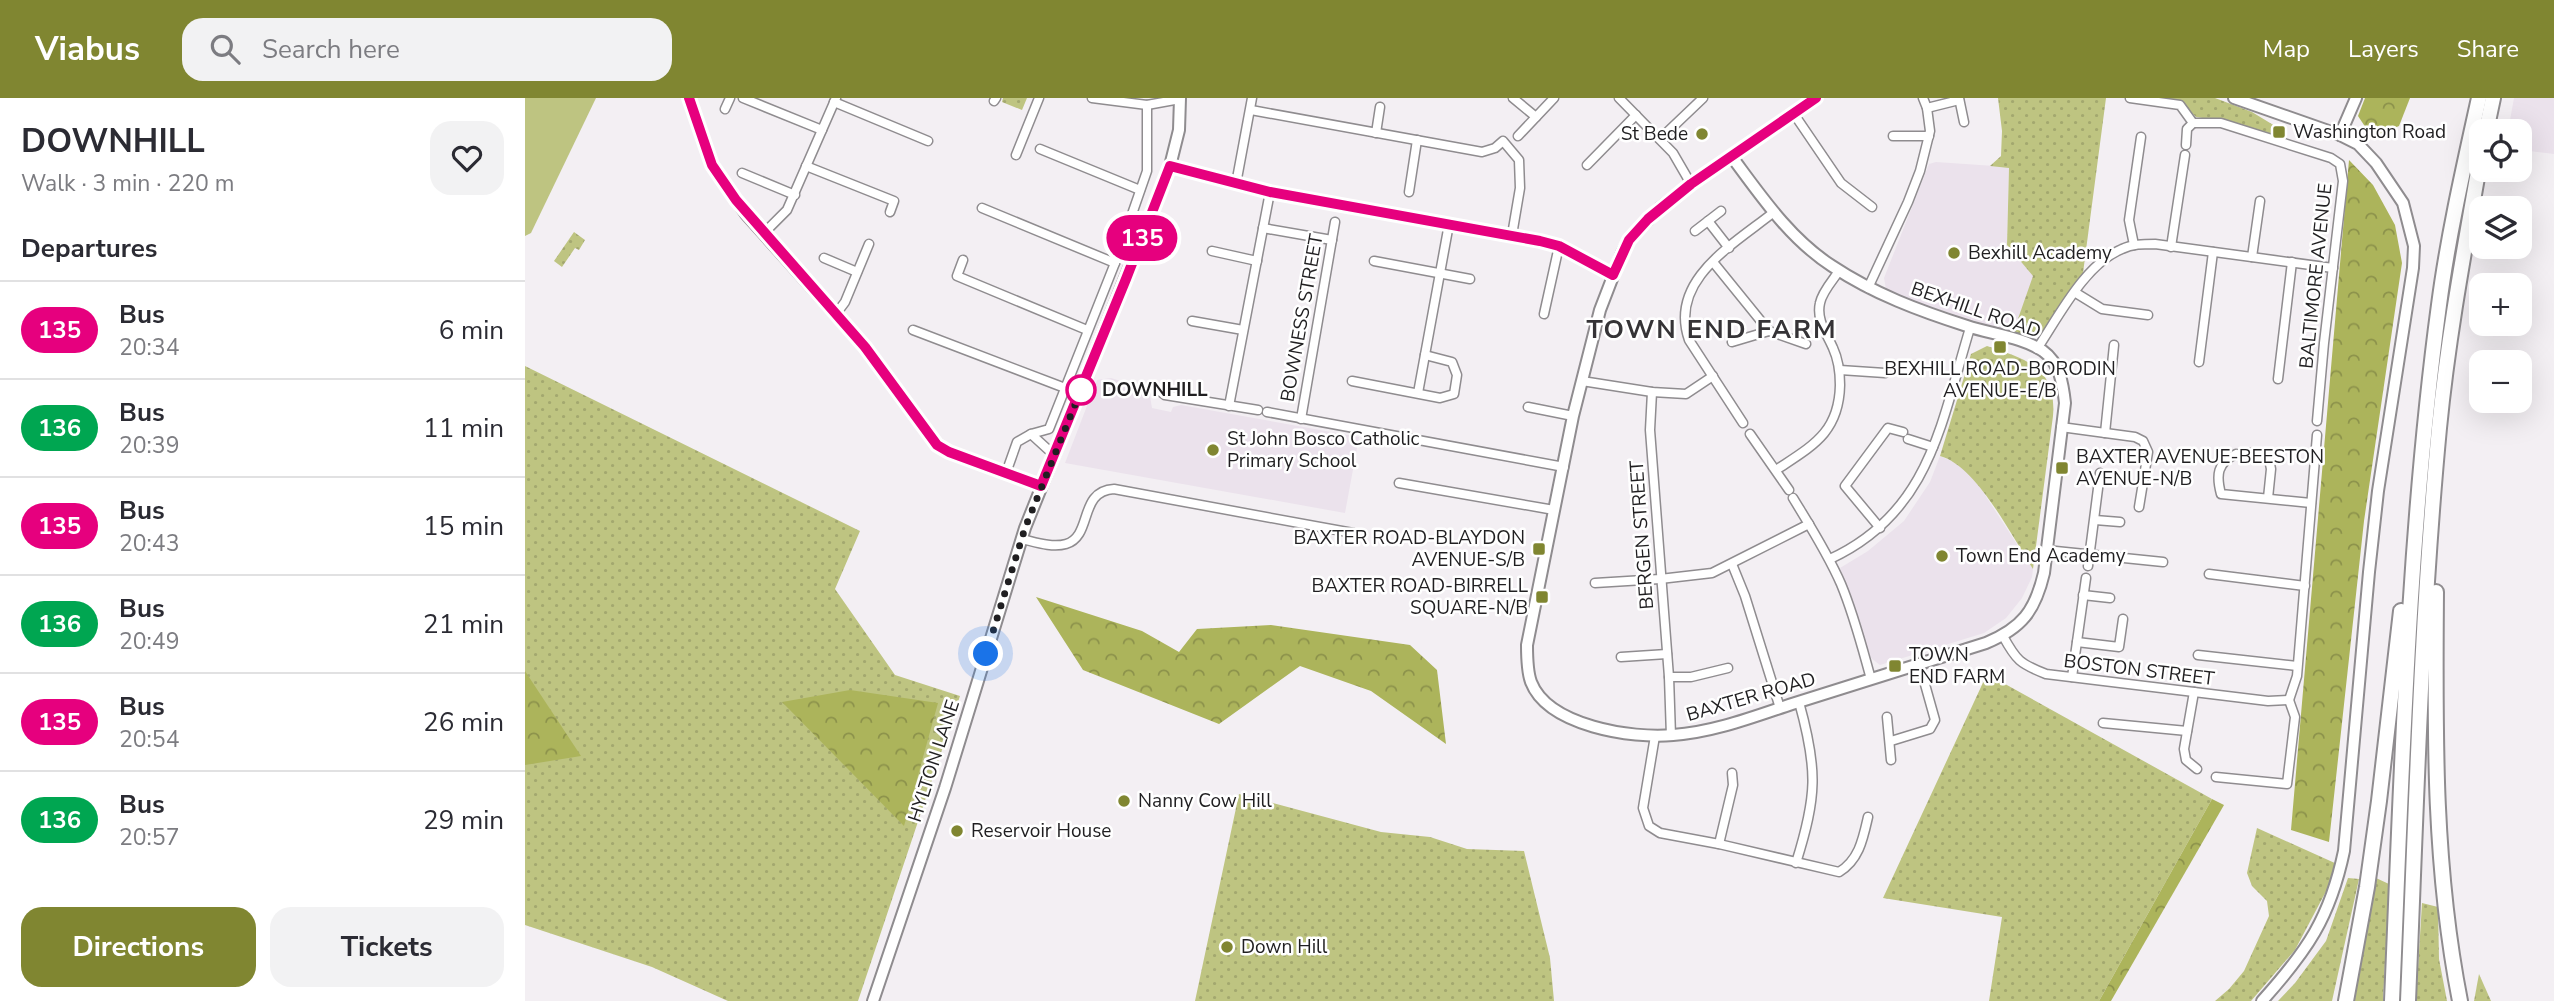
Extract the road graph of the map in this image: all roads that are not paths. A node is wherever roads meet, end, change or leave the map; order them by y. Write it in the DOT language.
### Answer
graph roads {
  1 [pos="689,98"];
  2 [pos="730,98"];
  3 [pos="743,98"];
  4 [pos="1039,98"];
  5 [pos="1092,98"];
  6 [pos="1180,98"];
  7 [pos="1252,98"];
  8 [pos="1513,98"];
  9 [pos="1554,98"];
  10 [pos="1619,98"];
  11 [pos="1703,98"];
  12 [pos="1816,98"];
  13 [pos="1923,98"];
  14 [pos="2130,98"];
  15 [pos="2234,98"];
  16 [pos="2356,98"];
  17 [pos="2479,98"];
  18 [pos="2493,98"];
  19 [pos="1959,99"];
  20 [pos="835,100"];
  21 [pos="1147,105"];
  22 [pos="1380,107"];
  23 [pos="1927,108"];
  24 [pos="725,109"];
  25 [pos="1251,110"];
  26 [pos="1794,114"];
  27 [pos="1636,115"];
  28 [pos="1536,117"];
  29 [pos="2489,119"];
  30 [pos="1964,122"];
  31 [pos="2193,122"];
  32 [pos="822,130"];
  33 [pos="1376,132"];
  34 [pos="2340,135"];
  35 [pos="1518,136"];
  36 [pos="1893,136"];
  37 [pos="1929,136"];
  38 [pos="2141,137"];
  39 [pos="1660,139"];
  40 [pos="1417,140"];
  41 [pos="928,141"];
  42 [pos="2186,145"];
  43 [pos="1040,149"];
  44 [pos="1016,155"];
  45 [pos="2185,155"];
  46 [pos="1732,156"];
  47 [pos="1587,165"];
  48 [pos="806,166"];
  49 [pos="1170,166"];
  50 [pos="742,173"];
  51 [pos="2476,182"];
  52 [pos="1236,184"];
  53 [pos="1691,184"];
  54 [pos="1140,190"];
  55 [pos="1270,192"];
  56 [pos="1409,192"];
  57 [pos="795,195"];
  58 [pos="2260,201"];
  59 [pos="1873,207"];
  60 [pos="982,208"];
  61 [pos="1721,211"];
  62 [pos="890,212"];
  63 [pos="1774,212"];
  64 [pos="1708,221"];
  65 [pos="1335,222"];
  66 [pos="1449,224"];
  67 [pos="1263,228"];
  68 [pos="1695,231"];
  69 [pos="764,233"];
  70 [pos="1512,235"];
  71 [pos="1332,240"];
  72 [pos="869,244"];
  73 [pos="2134,245"];
  74 [pos="1559,246"];
  75 [pos="2171,247"];
  76 [pos="1729,248"];
  77 [pos="1212,251"];
  78 [pos="2213,252"];
  79 [pos="2252,257"];
  80 [pos="824,258"];
  81 [pos="963,260"];
  82 [pos="1257,261"];
  83 [pos="1374,261"];
  84 [pos="1115,262"];
  85 [pos="1713,262"];
  86 [pos="2292,262"];
  87 [pos="2333,268"];
  88 [pos="1839,271"];
  89 [pos="857,272"];
  90 [pos="1440,272"];
  91 [pos="1613,275"];
  92 [pos="1470,278"];
  93 [pos="1868,288"];
  94 [pos="2075,293"];
  95 [pos="836,314"];
  96 [pos="1544,314"];
  97 [pos="2148,315"];
  98 [pos="1192,321"];
  99 [pos="1971,327"];
  100 [pos="913,330"];
  101 [pos="1087,330"];
  102 [pos="1243,330"];
  103 [pos="1769,331"];
  104 [pos="1732,342"];
  105 [pos="1806,344"];
  106 [pos="2115,345"];
  107 [pos="2037,349"];
  108 [pos="1425,355"];
  109 [pos="2199,362"];
  110 [pos="1840,370"];
  111 [pos="1885,373"];
  112 [pos="1713,376"];
  113 [pos="2278,379"];
  114 [pos="1352,381"];
  115 [pos="1582,381"];
  116 [pos="1065,388"];
  117 [pos="1157,390"];
  118 [pos="1652,392"];
  119 [pos="1418,393"];
  120 [pos="1229,406"];
  121 [pos="1528,407"];
  122 [pos="1258,410"];
  123 [pos="1267,412"];
  124 [pos="1573,416"];
  125 [pos="1301,419"];
  126 [pos="2317,421"];
  127 [pos="1743,423"];
  128 [pos="2061,428"];
  129 [pos="2439,430"];
  130 [pos="2105,433"];
  131 [pos="1031,434"];
  132 [pos="1750,434"];
  133 [pos="2317,435"];
  134 [pos="1933,447"];
  135 [pos="2251,453"];
  136 [pos="2236,454"];
  137 [pos="1055,455"];
  138 [pos="1564,467"];
  139 [pos="1776,470"];
  140 [pos="1006,473"];
  141 [pos="2100,473"];
  142 [pos="1399,483"];
  143 [pos="1041,486"];
  144 [pos="2420,487"];
  145 [pos="2268,498"];
  146 [pos="2311,503"];
  147 [pos="2139,507"];
  148 [pos="1554,510"];
  149 [pos="2095,520"];
  150 [pos="2120,522"];
  151 [pos="1809,524"];
  152 [pos="1880,528"];
  153 [pos="1353,533"];
  154 [pos="1022,539"];
  155 [pos="2046,550"];
  156 [pos="2089,555"];
  157 [pos="1830,559"];
  158 [pos="2163,562"];
  159 [pos="1732,564"];
  160 [pos="2088,566"];
  161 [pos="2209,574"];
  162 [pos="2086,578"];
  163 [pos="1660,579"];
  164 [pos="1594,583"];
  165 [pos="2305,586"];
  166 [pos="2083,595"];
  167 [pos="2110,598"];
  168 [pos="2123,619"];
  169 [pos="2003,636"];
  170 [pos="2077,642"];
  171 [pos="1667,654"];
  172 [pos="2198,655"];
  173 [pos="1621,657"];
  174 [pos="1919,663"];
  175 [pos="2297,666"];
  176 [pos="1728,668"];
  177 [pos="1669,677"];
  178 [pos="2072,677"];
  179 [pos="1871,679"];
  180 [pos="2194,692"];
  181 [pos="2289,700"];
  182 [pos="1799,702"];
  183 [pos="1780,708"];
  184 [pos="1887,717"];
  185 [pos="2103,723"];
  186 [pos="2187,731"];
  187 [pos="1655,736"];
  188 [pos="1671,736"];
  189 [pos="1891,741"];
  190 [pos="1891,760"];
  191 [pos="2197,769"];
  192 [pos="1732,773"];
  193 [pos="2216,778"];
  194 [pos="1868,817"];
  195 [pos="1719,844"];
  196 [pos="1796,863"];
  197 [pos="873,1001"];
  198 [pos="2262,1001"];
  199 [pos="2346,1001"];
  200 [pos="2392,1001"];
  201 [pos="2408,1001"];
  202 [pos="2460,1001"];
  1 -- 69 [label="street"];
  2 -- 24 [label="street"];
  3 -- 32 [label="street"];
  4 -- 44 [label="street"];
  5 -- 21 [label="street"];
  6 -- 21 [label="street"];
  6 -- 49 [label="street, HYLTON LANE"];
  7 -- 25 [label="street"];
  8 -- 28 [label="street"];
  9 -- 28 [label="street"];
  10 -- 27 [label="street"];
  11 -- 39 [label="street"];
  12 -- 26 [label="street, BAXTER ROAD"];
  13 -- 23 [label="street"];
  14 -- 31 [label="street"];
  15 -- 34 [label="street"];
  16 -- 34 [label="street"];
  17 -- 144 [label="highway"];
  18 -- 29 [label="highway"];
  19 -- 23 [label="street"];
  19 -- 30 [label="street"];
  20 -- 32 [label="street"];
  20 -- 41 [label="street"];
  21 -- 54 [label="street"];
  22 -- 33 [label="street"];
  23 -- 37 [label="street"];
  25 -- 33 [label="street"];
  25 -- 52 [label="street"];
  26 -- 46 [label="street, BAXTER ROAD"];
  26 -- 59 [label="street"];
  27 -- 39 [label="street"];
  27 -- 47 [label="street"];
  28 -- 35 [label="street"];
  31 -- 42 [label="street"];
  31 -- 87 [label="street, BALTIMORE AVENUE"];
  32 -- 48 [label="street"];
  33 -- 40 [label="street"];
  34 -- 198 [label="street"];
  36 -- 37 [label="street"];
  37 -- 93 [label="street"];
  38 -- 73 [label="street"];
  39 -- 53 [label="street"];
  40 -- 56 [label="street"];
  40 -- 70 [label="street"];
  43 -- 54 [label="street"];
  45 -- 75 [label="street"];
  46 -- 53 [label="street, BAXTER ROAD"];
  46 -- 63 [label="street, BEXHILL ROAD"];
  48 -- 57 [label="street"];
  48 -- 62 [label="street"];
  49 -- 52 [label="street"];
  49 -- 137 [label="street, HYLTON LANE"];
  50 -- 57 [label="street"];
  51 -- 129 [label="highway"];
  52 -- 55 [label="street"];
  53 -- 91 [label="street, BAXTER ROAD"];
  54 -- 84 [label="street"];
  55 -- 66 [label="street"];
  55 -- 67 [label="street"];
  57 -- 69 [label="street"];
  58 -- 79 [label="street"];
  60 -- 84 [label="street"];
  61 -- 64 [label="street"];
  63 -- 76 [label="street"];
  63 -- 88 [label="street, BEXHILL ROAD"];
  64 -- 68 [label="street"];
  64 -- 76 [label="street"];
  65 -- 71 [label="street, BOWNESS STREET"];
  66 -- 70 [label="street"];
  66 -- 90 [label="street"];
  67 -- 71 [label="street"];
  67 -- 82 [label="street"];
  69 -- 95 [label="street"];
  70 -- 74 [label="street"];
  71 -- 125 [label="street, BOWNESS STREET"];
  72 -- 89 [label="street"];
  73 -- 75 [label="street"];
  73 -- 94 [label="street"];
  74 -- 91 [label="street"];
  74 -- 96 [label="street"];
  75 -- 78 [label="street"];
  76 -- 85 [label="street"];
  77 -- 82 [label="street"];
  78 -- 79 [label="street"];
  78 -- 109 [label="street"];
  79 -- 86 [label="street"];
  80 -- 89 [label="street"];
  81 -- 101 [label="street"];
  82 -- 102 [label="street"];
  83 -- 90 [label="street"];
  84 -- 101 [label="street"];
  85 -- 103 [label="street"];
  85 -- 112 [label="street"];
  86 -- 87 [label="street"];
  86 -- 113 [label="street"];
  87 -- 126 [label="street, BALTIMORE AVENUE"];
  88 -- 93 [label="street, BEXHILL ROAD"];
  88 -- 110 [label="street"];
  89 -- 95 [label="street"];
  90 -- 92 [label="street"];
  90 -- 108 [label="street"];
  91 -- 115 [label="street, BAXTER ROAD"];
  93 -- 99 [label="street, BEXHILL ROAD"];
  94 -- 97 [label="street"];
  94 -- 107 [label="street"];
  95 -- 140 [label="street"];
  98 -- 102 [label="street"];
  99 -- 107 [label="street, BEXHILL ROAD"];
  99 -- 134 [label="street"];
  100 -- 116 [label="street"];
  101 -- 116 [label="street"];
  102 -- 120 [label="street"];
  103 -- 104 [label="street"];
  103 -- 105 [label="street"];
  106 -- 130 [label="street"];
  107 -- 128 [label="street, BEXHILL ROAD"];
  108 -- 119 [label="street"];
  108 -- 119 [label="street"];
  110 -- 111 [label="street"];
  110 -- 139 [label="street"];
  112 -- 118 [label="street"];
  112 -- 127 [label="street"];
  114 -- 119 [label="street"];
  115 -- 118 [label="street"];
  115 -- 124 [label="street, BAXTER ROAD"];
  116 -- 131 [label="street"];
  117 -- 120 [label="street"];
  118 -- 163 [label="street, BERGEN STREET"];
  120 -- 122 [label="street"];
  121 -- 124 [label="street"];
  123 -- 125 [label="street"];
  124 -- 138 [label="street, BAXTER ROAD"];
  125 -- 138 [label="street"];
  128 -- 130 [label="street"];
  128 -- 155 [label="street, BEXHILL ROAD"];
  129 -- 201 [label="highway"];
  129 -- 202 [label="highway"];
  130 -- 147 [label="street"];
  131 -- 137 [label="street"];
  131 -- 140 [label="street"];
  132 -- 139 [label="street"];
  133 -- 146 [label="street"];
  134 -- 152 [label="street"];
  134 -- 152 [label="street"];
  135 -- 145 [label="street"];
  136 -- 145 [label="street"];
  137 -- 143 [label="street, HYLTON LANE"];
  138 -- 148 [label="street, BAXTER ROAD"];
  139 -- 151 [label="street"];
  140 -- 143 [label="street"];
  141 -- 149 [label="street"];
  142 -- 148 [label="street"];
  143 -- 154 [label="street, HYLTON LANE"];
  144 -- 199 [label="highway"];
  144 -- 200 [label="highway"];
  145 -- 146 [label="street"];
  146 -- 165 [label="street"];
  148 -- 187 [label="street, BAXTER ROAD"];
  149 -- 150 [label="street"];
  149 -- 156 [label="street"];
  151 -- 157 [label="street"];
  151 -- 159 [label="street"];
  152 -- 157 [label="street"];
  153 -- 154 [label="street"];
  154 -- 197 [label="street, HYLTON LANE"];
  155 -- 156 [label="street"];
  155 -- 169 [label="street, BEXHILL ROAD"];
  156 -- 158 [label="street"];
  156 -- 160 [label="street"];
  157 -- 179 [label="street"];
  159 -- 163 [label="street"];
  159 -- 183 [label="street"];
  161 -- 165 [label="street"];
  162 -- 166 [label="street"];
  163 -- 164 [label="street"];
  163 -- 171 [label="street, BERGEN STREET"];
  165 -- 175 [label="street"];
  166 -- 167 [label="street"];
  166 -- 170 [label="street"];
  168 -- 170 [label="street"];
  169 -- 174 [label="street, BAXTER ROAD"];
  169 -- 178 [label="street, BOSTON STREET"];
  170 -- 178 [label="street"];
  171 -- 173 [label="street"];
  171 -- 177 [label="street, BERGEN STREET"];
  172 -- 175 [label="street"];
  174 -- 179 [label="street, BAXTER ROAD"];
  174 -- 189 [label="street"];
  175 -- 181 [label="street"];
  176 -- 177 [label="street"];
  177 -- 188 [label="street, BERGEN STREET"];
  178 -- 180 [label="street, BOSTON STREET"];
  179 -- 182 [label="street, BAXTER ROAD"];
  180 -- 181 [label="street, BOSTON STREET"];
  180 -- 186 [label="street"];
  181 -- 193 [label="street"];
  182 -- 183 [label="street, BAXTER ROAD"];
  182 -- 196 [label="street"];
  183 -- 188 [label="street, BAXTER ROAD"];
  184 -- 189 [label="street"];
  185 -- 186 [label="street"];
  186 -- 191 [label="street"];
  187 -- 188 [label="street, BAXTER ROAD"];
  187 -- 195 [label="street"];
  189 -- 190 [label="street"];
  192 -- 195 [label="street"];
  194 -- 196 [label="street"];
  195 -- 196 [label="street"];
}
